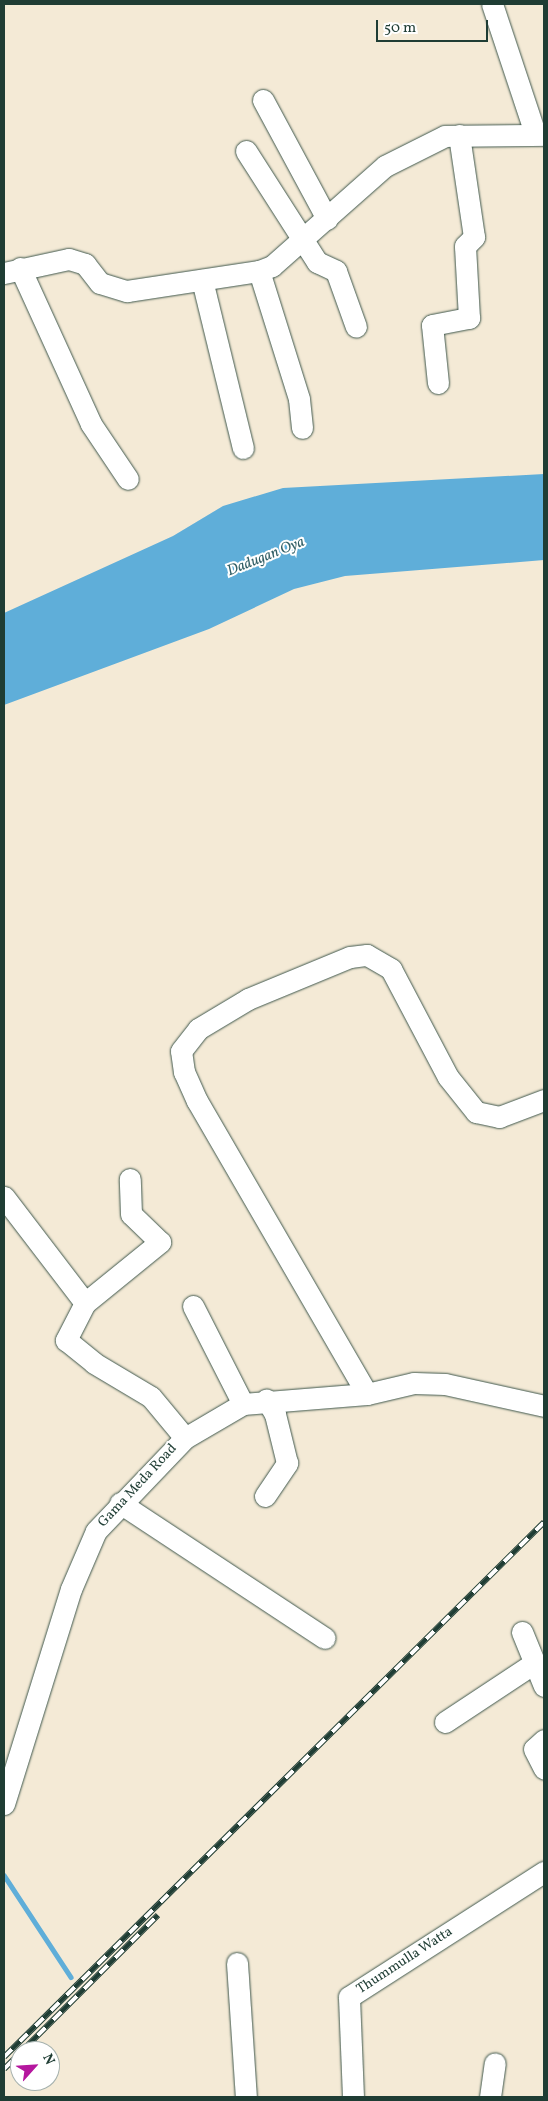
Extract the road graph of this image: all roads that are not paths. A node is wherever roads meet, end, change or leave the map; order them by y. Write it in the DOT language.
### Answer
graph roads {
  1 [pos="492,4"];
  2 [pos="263,100"];
  3 [pos="540,134"];
  4 [pos="459,135"];
  5 [pos="246,151"];
  6 [pos="327,219"];
  7 [pos="301,239"];
  8 [pos="12,270"];
  9 [pos="259,271"];
  10 [pos="202,280"];
  11 [pos="356,327"];
  12 [pos="438,383"];
  13 [pos="302,428"];
  14 [pos="243,448"];
  15 [pos="128,478"];
  16 [pos="544,1100"];
  17 [pos="130,1179"];
  18 [pos="4,1197"];
  19 [pos="85,1302"];
  20 [pos="193,1306"];
  21 [pos="367,1394"];
  22 [pos="266,1399"];
  23 [pos="243,1404"];
  24 [pos="544,1406"];
  25 [pos="185,1438"];
  26 [pos="265,1496"];
  27 [pos="120,1503"];
  28 [pos="522,1632"];
  29 [pos="325,1638"];
  30 [pos="534,1663"];
  31 [pos="544,1686"];
  32 [pos="444,1722"];
  33 [pos="544,1740"];
  34 [pos="544,1769"];
  35 [pos="4,1804"];
  36 [pos="544,1872"];
  37 [pos="237,1963"];
  38 [pos="495,2063"];
  39 [pos="246,2097"];
  40 [pos="353,2097"];
  41 [pos="490,2097"];
  1 -- 3 [label="street"];
  2 -- 6 [label="street"];
  3 -- 4 [label="street"];
  4 -- 6 [label="street"];
  4 -- 12 [label="street"];
  5 -- 7 [label="street"];
  6 -- 7 [label="street"];
  7 -- 9 [label="street"];
  7 -- 11 [label="street"];
  8 -- 10 [label="street"];
  8 -- 15 [label="street"];
  9 -- 10 [label="street"];
  9 -- 13 [label="street"];
  10 -- 14 [label="street"];
  16 -- 21 [label="street"];
  17 -- 19 [label="street"];
  18 -- 19 [label="street"];
  19 -- 25 [label="street"];
  20 -- 23 [label="street"];
  21 -- 22 [label="street, Gama Meda Road"];
  21 -- 24 [label="street, Gama Meda Road"];
  22 -- 23 [label="street, Gama Meda Road"];
  22 -- 26 [label="street"];
  23 -- 25 [label="street, Gama Meda Road"];
  25 -- 27 [label="street, Gama Meda Road"];
  27 -- 29 [label="street"];
  27 -- 35 [label="street, Gama Meda Road"];
  28 -- 30 [label="street"];
  30 -- 31 [label="street"];
  30 -- 32 [label="street"];
  33 -- 34 [label="street"];
  36 -- 40 [label="street, Thummulla Watta"];
  37 -- 39 [label="street"];
  38 -- 41 [label="street"];
}
